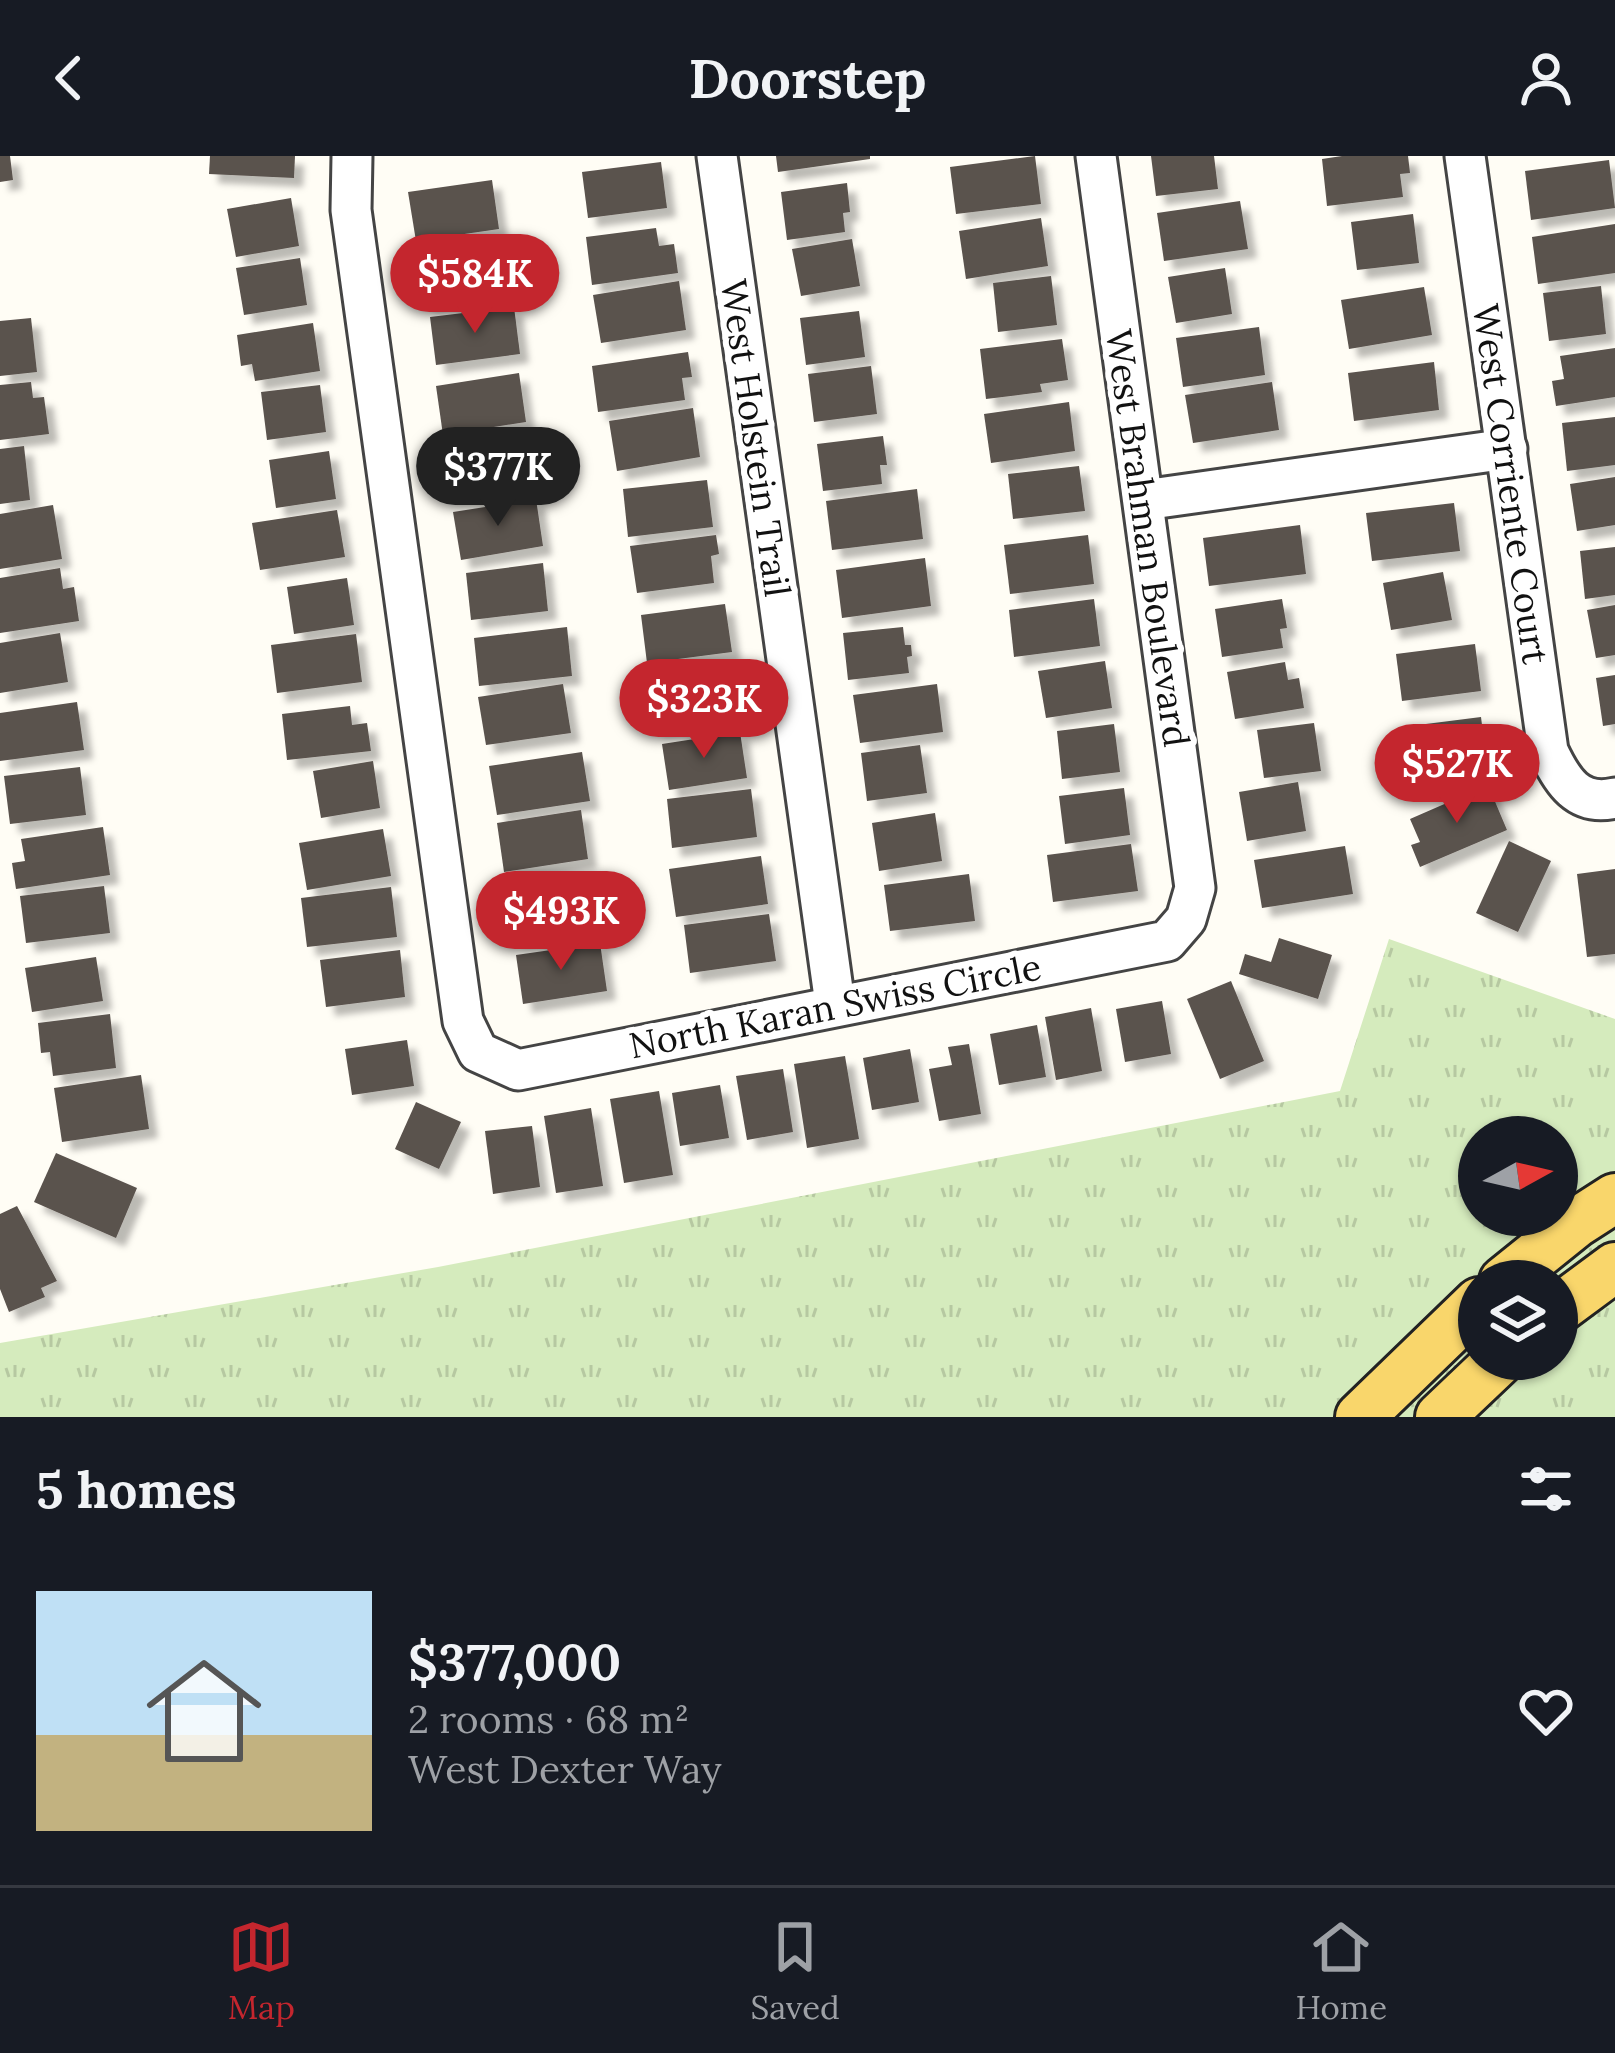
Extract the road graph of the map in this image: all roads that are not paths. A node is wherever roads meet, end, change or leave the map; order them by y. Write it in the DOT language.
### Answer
graph roads {
  1 [pos="352,156"];
  2 [pos="718,156"];
  3 [pos="1096,156"];
  4 [pos="1465,156"];
  5 [pos="1507,449"];
  6 [pos="1144,500"];
  7 [pos="1599,798"];
  8 [pos="1186,919"];
  9 [pos="835,1004"];
  10 [pos="1615,1198"];
  11 [pos="1530,1260"];
  12 [pos="1615,1267"];
  13 [pos="1578,1294"];
  14 [pos="1458,1322"];
  15 [pos="1479,1380"];
  16 [pos="1360,1417"];
  17 [pos="1440,1417"];
  1 -- 9 [label="street, North Karan Swiss Circle"];
  2 -- 9 [label="street, West Holstein Trail"];
  3 -- 6 [label="street, West Brahman Boulevard"];
  4 -- 5 [label="street, West Corriente Court"];
  5 -- 6 [label="street"];
  5 -- 7 [label="street, West Corriente Court"];
  6 -- 8 [label="street, West Brahman Boulevard"];
  8 -- 9 [label="street, North Karan Swiss Circle"];
  10 -- 11 [label="main road"];
  12 -- 13 [label="main road"];
  14 -- 16 [label="main road"];
  15 -- 17 [label="main road"];
}
